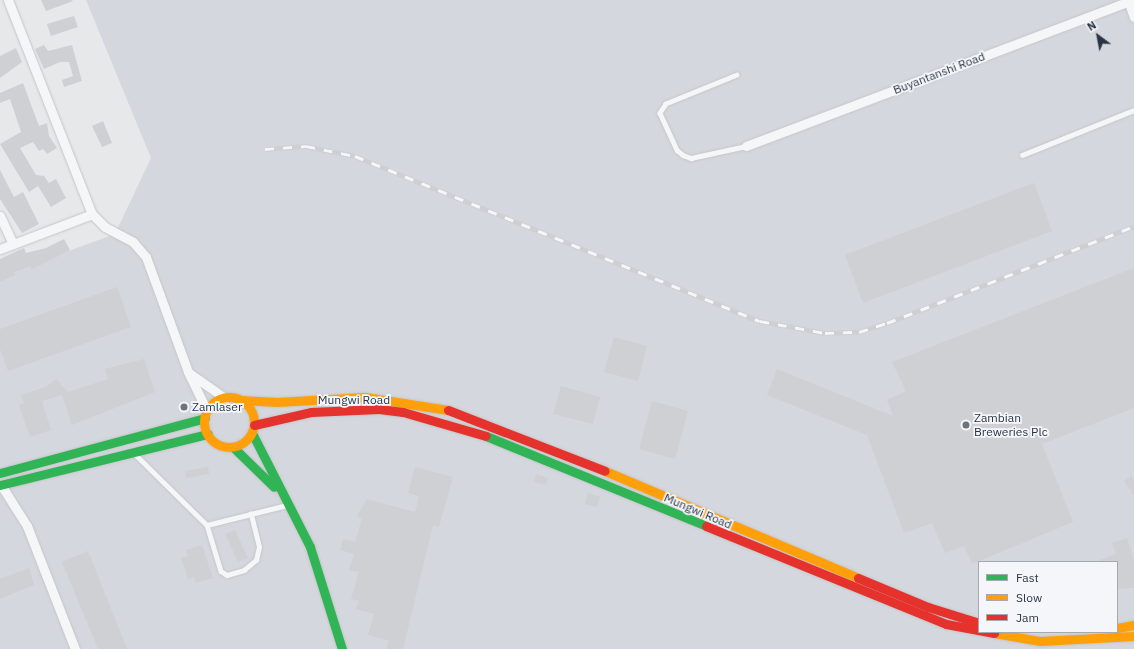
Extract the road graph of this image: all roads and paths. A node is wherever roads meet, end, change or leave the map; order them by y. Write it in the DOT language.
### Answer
graph roads {
  1 [pos="8,0"];
  2 [pos="1129,0"];
  3 [pos="1134,17"];
  4 [pos="738,75"];
  5 [pos="1134,110"];
  6 [pos="746,146"];
  7 [pos="1022,154"];
  8 [pos="92,214"];
  9 [pos="0,216"];
  10 [pos="13,244"];
  11 [pos="0,250"];
  12 [pos="188,372"];
  13 [pos="225,398"];
  14 [pos="240,400"];
  15 [pos="206,414"];
  16 [pos="253,429"];
  17 [pos="208,434"];
  18 [pos="233,447"];
  19 [pos="132,451"];
  20 [pos="0,473"];
  21 [pos="1,485"];
  22 [pos="649,490"];
  23 [pos="278,491"];
  24 [pos="644,500"];
  25 [pos="287,504"];
  26 [pos="251,514"];
  27 [pos="207,525"];
  28 [pos="978,623"];
  29 [pos="1134,625"];
  30 [pos="1118,628"];
  31 [pos="978,630"];
  32 [pos="996,633"];
  33 [pos="1134,636"];
  34 [pos="75,649"];
  35 [pos="342,649"];
  1 -- 8 [label="street"];
  2 -- 3 [label="street"];
  2 -- 6 [label="street, Buyantanshi Road"];
  4 -- 6 [label="lane"];
  5 -- 7 [label="lane"];
  8 -- 10 [label="street"];
  8 -- 12 [label="street"];
  9 -- 10 [label="street"];
  10 -- 11 [label="street"];
  12 -- 13 [label="street"];
  12 -- 15 [label="street"];
  13 -- 14 [label="main road"];
  13 -- 15 [label="main road"];
  14 -- 16 [label="main road"];
  14 -- 22 [label="main road, Mungwi Road"];
  15 -- 17 [label="main road"];
  15 -- 20 [label="main road"];
  16 -- 18 [label="main road"];
  16 -- 23 [label="main road"];
  16 -- 24 [label="main road, Mungwi Road"];
  17 -- 18 [label="main road"];
  17 -- 19 [label="main road"];
  18 -- 23 [label="main road"];
  19 -- 21 [label="main road"];
  19 -- 27 [label="lane"];
  21 -- 34 [label="street"];
  22 -- 24 [label="main road"];
  22 -- 28 [label="main road, Mungwi Road"];
  23 -- 25 [label="main road"];
  24 -- 31 [label="main road, Mungwi Road"];
  25 -- 26 [label="lane"];
  25 -- 35 [label="main road"];
  26 -- 27 [label="lane"];
  26 -- 27 [label="lane"];
  29 -- 30 [label="main road"];
  32 -- 33 [label="main road, Mungwi Road"];
}
